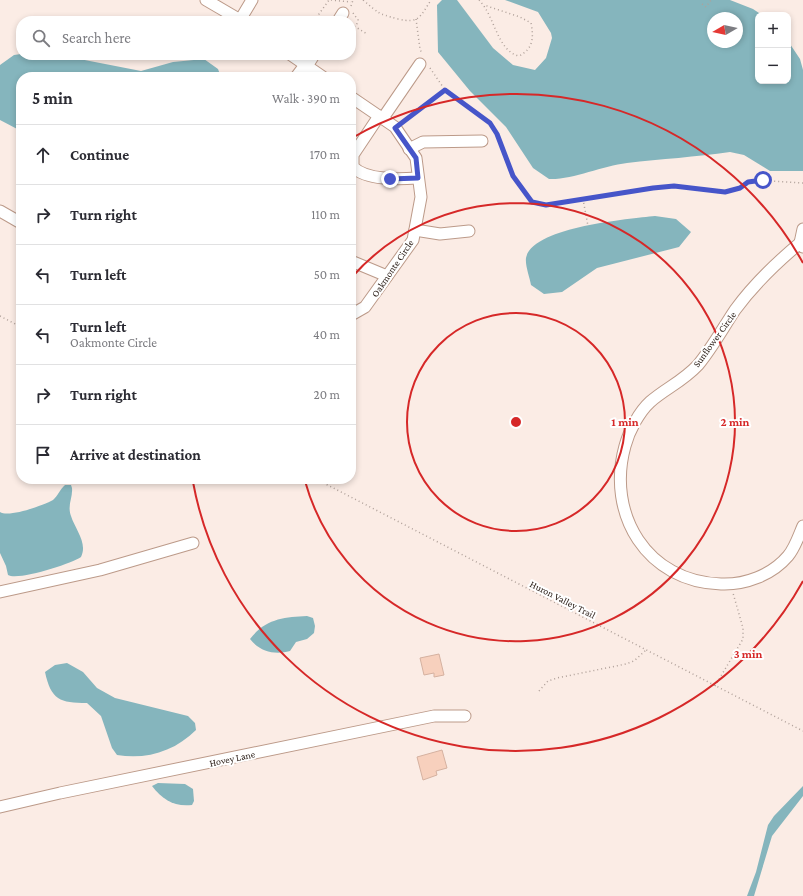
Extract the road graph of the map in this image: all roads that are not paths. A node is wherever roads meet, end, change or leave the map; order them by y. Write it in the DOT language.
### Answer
graph roads {
  1 [pos="206,0"];
  2 [pos="252,0"];
  3 [pos="234,16"];
  4 [pos="243,16"];
  5 [pos="298,60"];
  6 [pos="310,60"];
  7 [pos="424,62"];
  8 [pos="306,65"];
  9 [pos="300,72"];
  10 [pos="316,72"];
  11 [pos="356,100"];
  12 [pos="381,117"];
  13 [pos="482,141"];
  14 [pos="409,149"];
  15 [pos="356,150"];
  16 [pos="356,169"];
  17 [pos="418,178"];
  18 [pos="0,211"];
  19 [pos="16,220"];
  20 [pos="803,229"];
  21 [pos="414,230"];
  22 [pos="469,231"];
  23 [pos="802,244"];
  24 [pos="356,263"];
  25 [pos="387,276"];
  26 [pos="356,312"];
  27 [pos="803,526"];
  28 [pos="193,543"];
  29 [pos="0,592"];
  30 [pos="465,716"];
  31 [pos="0,807"];
  1 -- 3 [label="street"];
  2 -- 4 [label="street"];
  5 -- 8 [label="street"];
  6 -- 8 [label="street"];
  7 -- 12 [label="street"];
  8 -- 9 [label="street"];
  8 -- 10 [label="street"];
  11 -- 12 [label="street, Oakmonte Circle"];
  12 -- 14 [label="street, Oakmonte Circle"];
  12 -- 15 [label="street"];
  13 -- 14 [label="street"];
  14 -- 17 [label="street, Oakmonte Circle"];
  16 -- 17 [label="street"];
  17 -- 21 [label="street, Oakmonte Circle"];
  18 -- 19 [label="street"];
  20 -- 23 [label="street"];
  21 -- 22 [label="street"];
  21 -- 25 [label="street, Oakmonte Circle"];
  23 -- 27 [label="street, Sunflower Circle"];
  24 -- 25 [label="street"];
  25 -- 26 [label="street, Oakmonte Circle"];
  28 -- 29 [label="street"];
  30 -- 31 [label="street, Hovey Lane"];
}
